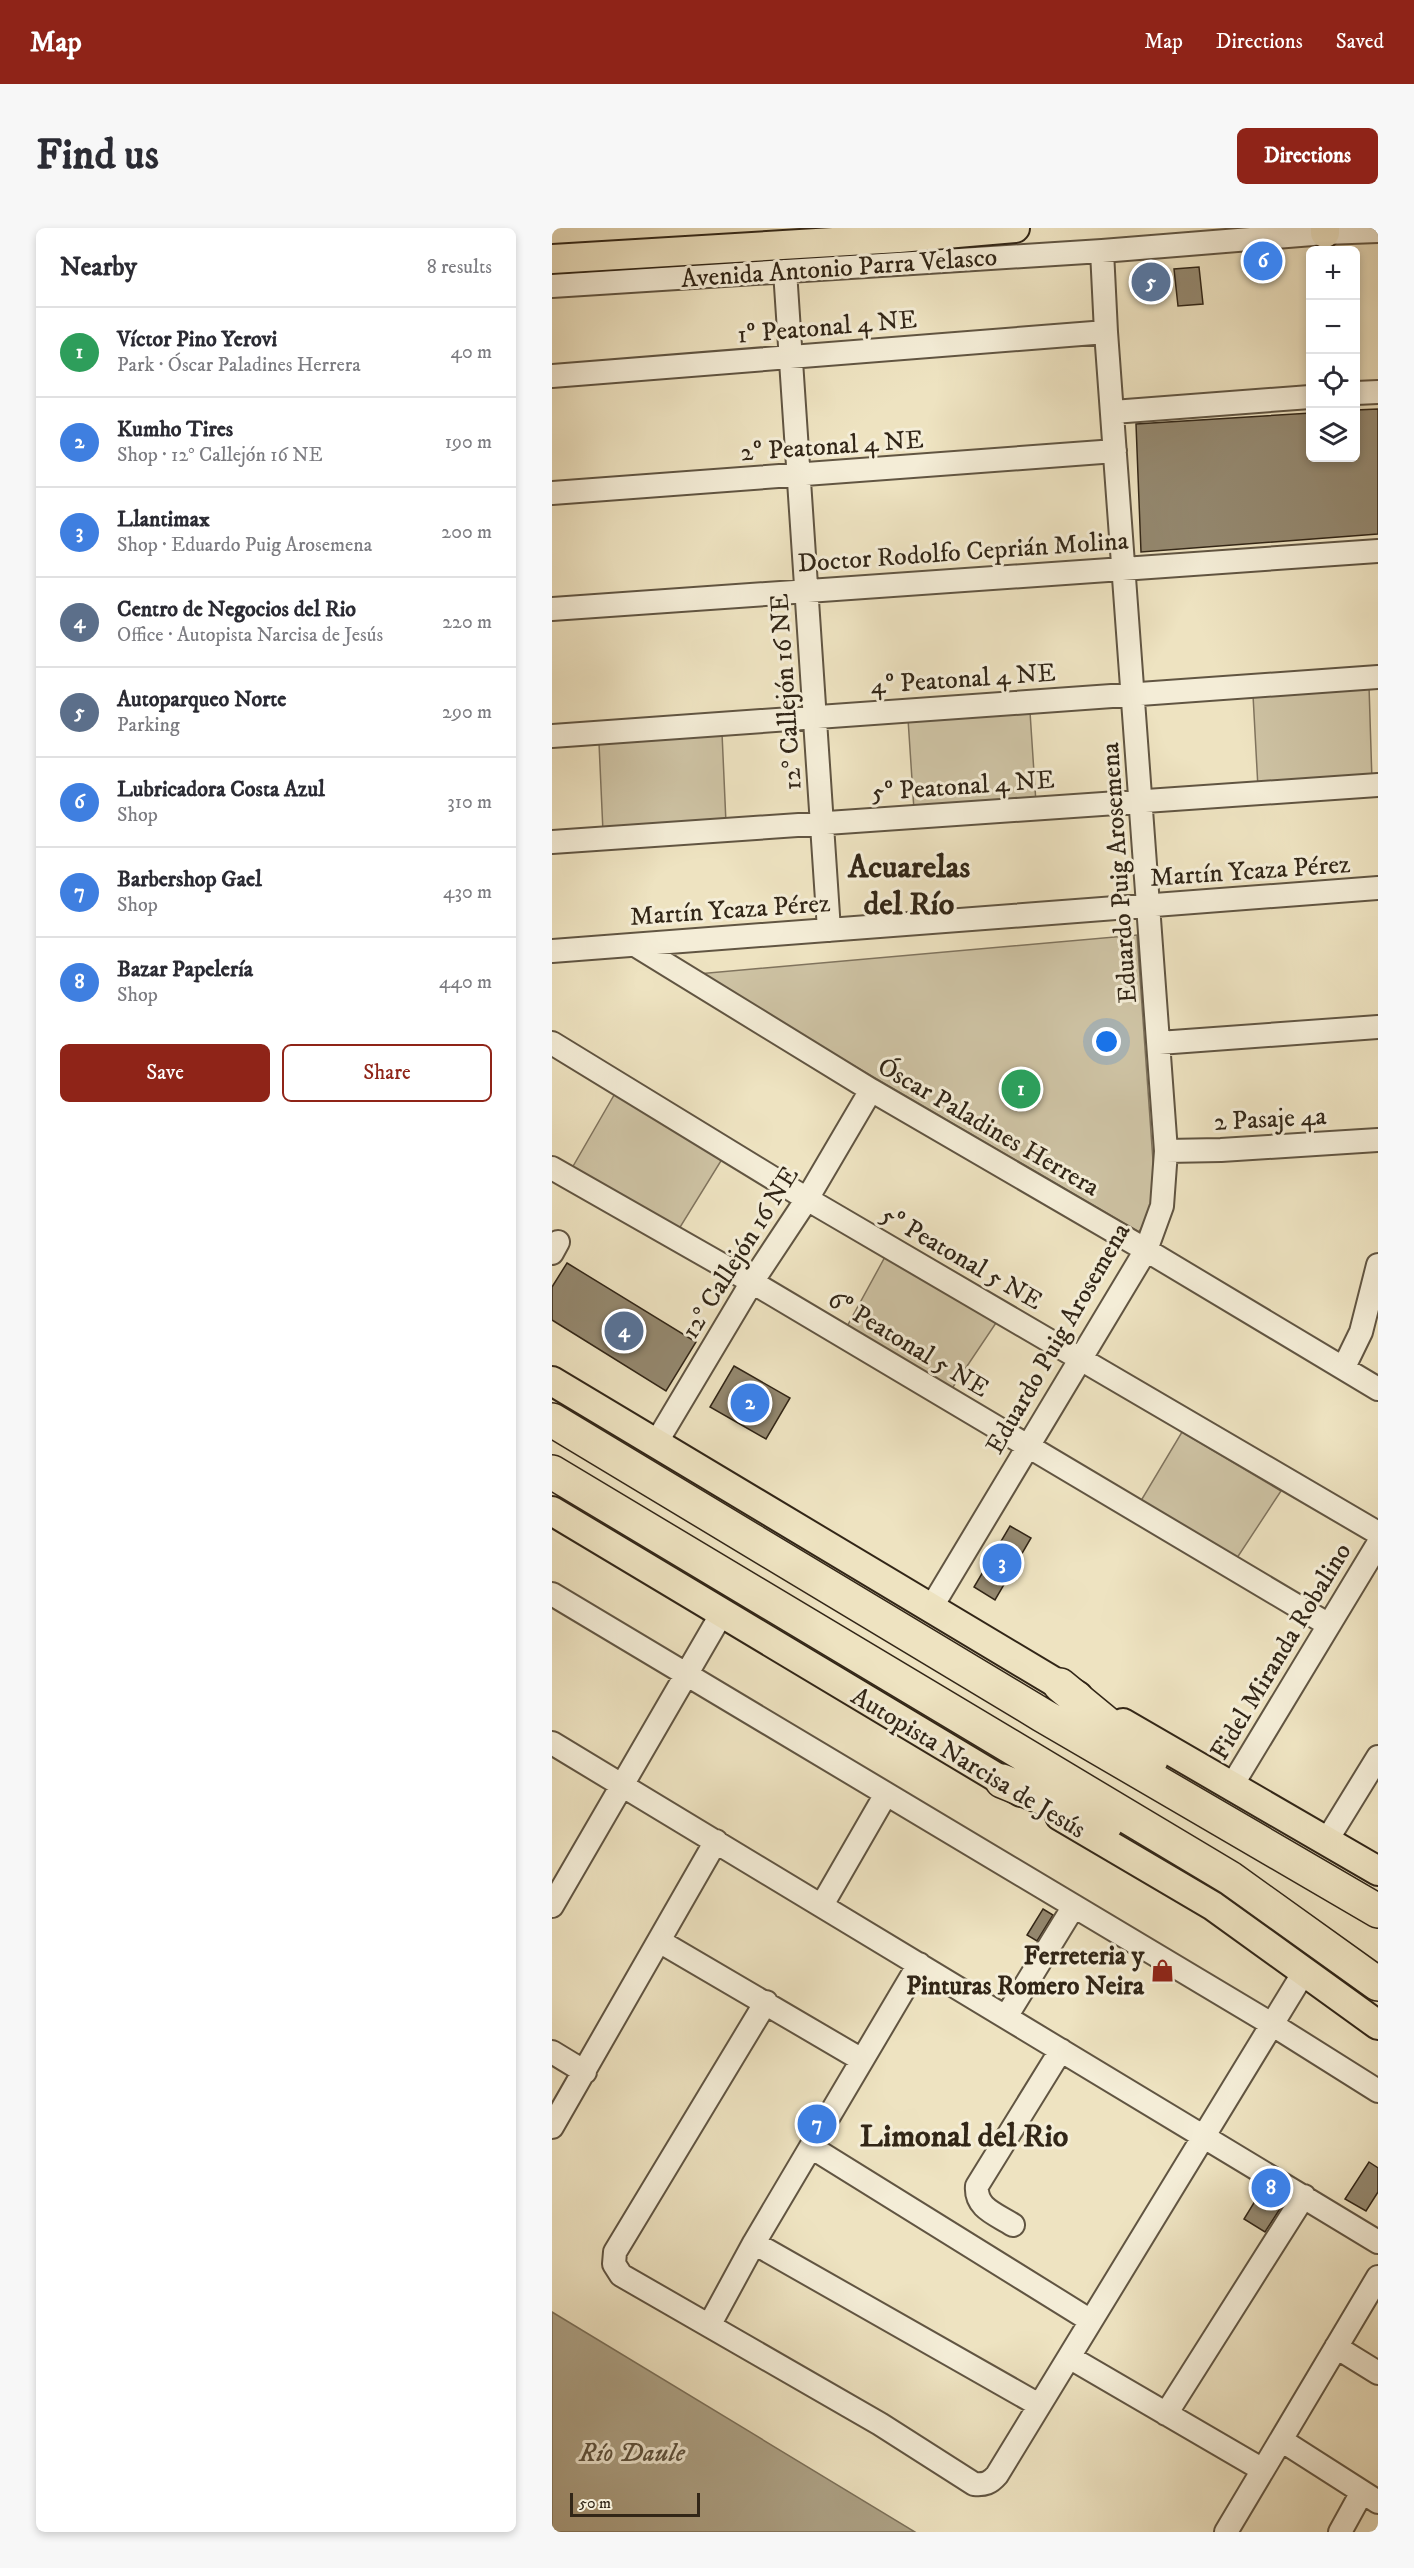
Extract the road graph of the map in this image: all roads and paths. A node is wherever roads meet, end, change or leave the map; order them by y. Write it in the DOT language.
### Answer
graph roads {
  1 [pos="1015,228"];
  2 [pos="1325,230"];
  3 [pos="1378,231"];
  4 [pos="900,250"];
  5 [pos="1102,251"];
  6 [pos="552,259"];
  7 [pos="785,271"];
  8 [pos="552,286"];
  9 [pos="1106,332"];
  10 [pos="791,358"];
  11 [pos="552,376"];
  12 [pos="1378,392"];
  13 [pos="1360,393"];
  14 [pos="1306,397"];
  15 [pos="1113,412"];
  16 [pos="1115,451"];
  17 [pos="799,476"];
  18 [pos="552,493"];
  19 [pos="1378,551"];
  20 [pos="1123,570"];
  21 [pos="806,590"];
  22 [pos="552,609"];
  23 [pos="1378,677"];
  24 [pos="1134,694"];
  25 [pos="815,717"];
  26 [pos="552,736"];
  27 [pos="1378,785"];
  28 [pos="1140,801"];
  29 [pos="822,823"];
  30 [pos="552,842"];
  31 [pos="1378,888"];
  32 [pos="1149,906"];
  33 [pos="829,930"];
  34 [pos="635,945"];
  35 [pos="552,951"];
  36 [pos="1378,1027"];
  37 [pos="552,1042"];
  38 [pos="1159,1043"];
  39 [pos="871,1090"];
  40 [pos="1378,1140"];
  41 [pos="1166,1151"];
  42 [pos="552,1168"];
  43 [pos="807,1199"];
  44 [pos="1146,1250"];
  45 [pos="1378,1265"];
  46 [pos="752,1282"];
  47 [pos="1082,1359"];
  48 [pos="1344,1367"];
  49 [pos="552,1381"];
  50 [pos="1378,1389"];
  51 [pos="552,1420"];
  52 [pos="656,1443"];
  53 [pos="1027,1446"];
  54 [pos="552,1472"];
  55 [pos="552,1511"];
  56 [pos="1378,1533"];
  57 [pos="1378,1544"];
  58 [pos="552,1594"];
  59 [pos="931,1608"];
  60 [pos="722,1613"];
  61 [pos="1329,1625"];
  62 [pos="687,1674"];
  63 [pos="1060,1686"];
  64 [pos="552,1743"];
  65 [pos="1378,1756"];
  66 [pos="1002,1781"];
  67 [pos="622,1785"];
  68 [pos="1231,1787"];
  69 [pos="886,1794"];
  70 [pos="1236,1830"];
  71 [pos="1327,1840"];
  72 [pos="716,1841"];
  73 [pos="1213,1868"];
  74 [pos="1378,1871"];
  75 [pos="822,1905"];
  76 [pos="552,1906"];
  77 [pos="1074,1906"];
  78 [pos="1378,1911"];
  79 [pos="659,1941"];
  80 [pos="919,1964"];
  81 [pos="1304,1972"];
  82 [pos="1378,1984"];
  83 [pos="766,2002"];
  84 [pos="1006,2017"];
  85 [pos="1273,2025"];
  86 [pos="1378,2025"];
  87 [pos="1061,2050"];
  88 [pos="552,2052"];
  89 [pos="862,2060"];
  90 [pos="585,2072"];
  91 [pos="1378,2091"];
  92 [pos="552,2127"];
  93 [pos="1204,2136"];
  94 [pos="811,2146"];
  95 [pos="1304,2196"];
  96 [pos="1013,2224"];
  97 [pos="1378,2242"];
  98 [pos="754,2243"];
  99 [pos="1378,2277"];
  100 [pos="1091,2321"];
  101 [pos="710,2324"];
  102 [pos="1336,2347"];
  103 [pos="1069,2357"];
  104 [pos="1378,2373"];
  105 [pos="1040,2405"];
  106 [pos="1166,2414"];
  107 [pos="1281,2440"];
  108 [pos="1263,2470"];
  109 [pos="1370,2497"];
  110 [pos="1226,2532"];
  111 [pos="1340,2532"];
  1 -- 4 [label="main road, Avenida Antonio Parra Velasco"];
  2 -- 3 [label="street, Avenida Antonio Parra Velasco"];
  2 -- 5 [label="street, Avenida Antonio Parra Velasco"];
  4 -- 5 [label="street, Avenida Antonio Parra Velasco"];
  4 -- 6 [label="main road, Avenida Antonio Parra Velasco"];
  4 -- 7 [label="street, Avenida Antonio Parra Velasco"];
  5 -- 9 [label="street, Eduardo Puig Arosemena"];
  7 -- 8 [label="street, Avenida Antonio Parra Velasco"];
  7 -- 10 [label="street, 12° Callejón 16 NE"];
  9 -- 10 [label="street, 1º Peatonal 4 NE"];
  9 -- 15 [label="street, Eduardo Puig Arosemena"];
  10 -- 11 [label="street, 1º Peatonal 4 NE"];
  10 -- 17 [label="street, 12° Callejón 16 NE"];
  12 -- 13 [label="street"];
  14 -- 15 [label="street"];
  15 -- 16 [label="street, Eduardo Puig Arosemena"];
  16 -- 17 [label="street, 2º Peatonal 4 NE"];
  16 -- 20 [label="street, Eduardo Puig Arosemena"];
  17 -- 18 [label="street, 2º Peatonal 4 NE"];
  17 -- 21 [label="street, 12° Callejón 16 NE"];
  19 -- 20 [label="street, Doctor Rodolfo Ceprián Molina"];
  20 -- 21 [label="street, Doctor Rodolfo Ceprián Molina"];
  20 -- 24 [label="street, Eduardo Puig Arosemena"];
  21 -- 22 [label="street, Doctor Rodolfo Ceprián Molina"];
  21 -- 25 [label="street, 12° Callejón 16 NE"];
  23 -- 24 [label="street, 4º Peatonal 4 NE"];
  24 -- 25 [label="street, 4º Peatonal 4 NE"];
  24 -- 28 [label="street, Eduardo Puig Arosemena"];
  25 -- 26 [label="street, 4º Peatonal 4 NE"];
  25 -- 29 [label="street, 12° Callejón 16 NE"];
  27 -- 28 [label="street, 5º Peatonal 4 NE"];
  28 -- 29 [label="street, 5º Peatonal 4 NE"];
  28 -- 32 [label="street, Eduardo Puig Arosemena"];
  29 -- 30 [label="street, 5º Peatonal 4 NE"];
  29 -- 33 [label="street, 12° Callejón 16 NE"];
  31 -- 32 [label="street, Martín Ycaza Pérez"];
  32 -- 33 [label="street, Martín Ycaza Pérez"];
  32 -- 38 [label="street, Eduardo Puig Arosemena"];
  33 -- 34 [label="street, Martín Ycaza Pérez"];
  34 -- 35 [label="street, Martín Ycaza Pérez"];
  34 -- 39 [label="street, Óscar Paladines Herrera"];
  36 -- 38 [label="street"];
  37 -- 43 [label="street, 5º Peatonal 5 NE"];
  38 -- 41 [label="street, Eduardo Puig Arosemena"];
  39 -- 43 [label="street, 12° Callejón 16 NE"];
  39 -- 44 [label="street, Óscar Paladines Herrera"];
  40 -- 41 [label="street, 2 Pasaje 4a"];
  41 -- 44 [label="street, Eduardo Puig Arosemena"];
  42 -- 46 [label="street, 6º Peatonal 5 NE"];
  43 -- 46 [label="street, 12° Callejón 16 NE"];
  43 -- 47 [label="street, 5º Peatonal 5 NE"];
  44 -- 47 [label="street, Eduardo Puig Arosemena"];
  44 -- 48 [label="street, Óscar Paladines Herrera"];
  45 -- 48 [label="street"];
  46 -- 52 [label="street, 12° Callejón 16 NE"];
  46 -- 53 [label="street, 6º Peatonal 5 NE"];
  47 -- 53 [label="street, Eduardo Puig Arosemena"];
  47 -- 56 [label="street, 5º Peatonal 5 NE"];
  48 -- 50 [label="street, Óscar Paladines Herrera"];
  49 -- 52 [label="main road"];
  51 -- 70 [label="highway"];
  52 -- 59 [label="main road"];
  53 -- 59 [label="street, Eduardo Puig Arosemena"];
  53 -- 61 [label="street, 6º Peatonal 5 NE"];
  54 -- 73 [label="highway, Autopista Narcisa de Jesús"];
  55 -- 60 [label="main road, Autopista Narcisa de Jesús"];
  57 -- 61 [label="street, Fidel Miranda Robalino"];
  58 -- 62 [label="street"];
  59 -- 63 [label="main road"];
  60 -- 62 [label="street"];
  60 -- 66 [label="main road, Autopista Narcisa de Jesús"];
  61 -- 68 [label="street, Fidel Miranda Robalino"];
  62 -- 67 [label="street"];
  62 -- 69 [label="street"];
  63 -- 68 [label="main road"];
  63 -- 70 [label="highway"];
  64 -- 67 [label="street"];
  65 -- 71 [label="street"];
  66 -- 73 [label="highway"];
  66 -- 81 [label="main road, Autopista Narcisa de Jesús"];
  67 -- 72 [label="street"];
  67 -- 76 [label="street"];
  68 -- 71 [label="main road"];
  69 -- 75 [label="street"];
  69 -- 77 [label="street"];
  70 -- 78 [label="highway"];
  71 -- 74 [label="main road"];
  72 -- 75 [label="street"];
  72 -- 79 [label="street"];
  73 -- 82 [label="highway, Autopista Narcisa de Jesús"];
  75 -- 80 [label="street"];
  77 -- 84 [label="street"];
  77 -- 85 [label="street"];
  79 -- 83 [label="street"];
  79 -- 90 [label="street"];
  80 -- 84 [label="street"];
  80 -- 89 [label="street"];
  81 -- 85 [label="street"];
  81 -- 86 [label="main road, Autopista Narcisa de Jesús"];
  83 -- 89 [label="street"];
  83 -- 101 [label="street"];
  84 -- 87 [label="street"];
  85 -- 91 [label="street"];
  85 -- 93 [label="street"];
  87 -- 93 [label="street"];
  87 -- 96 [label="street"];
  88 -- 90 [label="street"];
  89 -- 94 [label="street"];
  90 -- 92 [label="street"];
  93 -- 95 [label="street"];
  93 -- 100 [label="street"];
  94 -- 98 [label="street"];
  94 -- 100 [label="street"];
  95 -- 97 [label="street"];
  95 -- 106 [label="street"];
  98 -- 101 [label="street"];
  98 -- 105 [label="street"];
  99 -- 102 [label="street"];
  100 -- 103 [label="street"];
  101 -- 105 [label="street"];
  102 -- 104 [label="street"];
  102 -- 107 [label="street"];
  103 -- 105 [label="street"];
  103 -- 106 [label="street"];
  106 -- 108 [label="street"];
  107 -- 108 [label="street"];
  107 -- 109 [label="street"];
  108 -- 110 [label="street"];
  109 -- 111 [label="street"];
}
